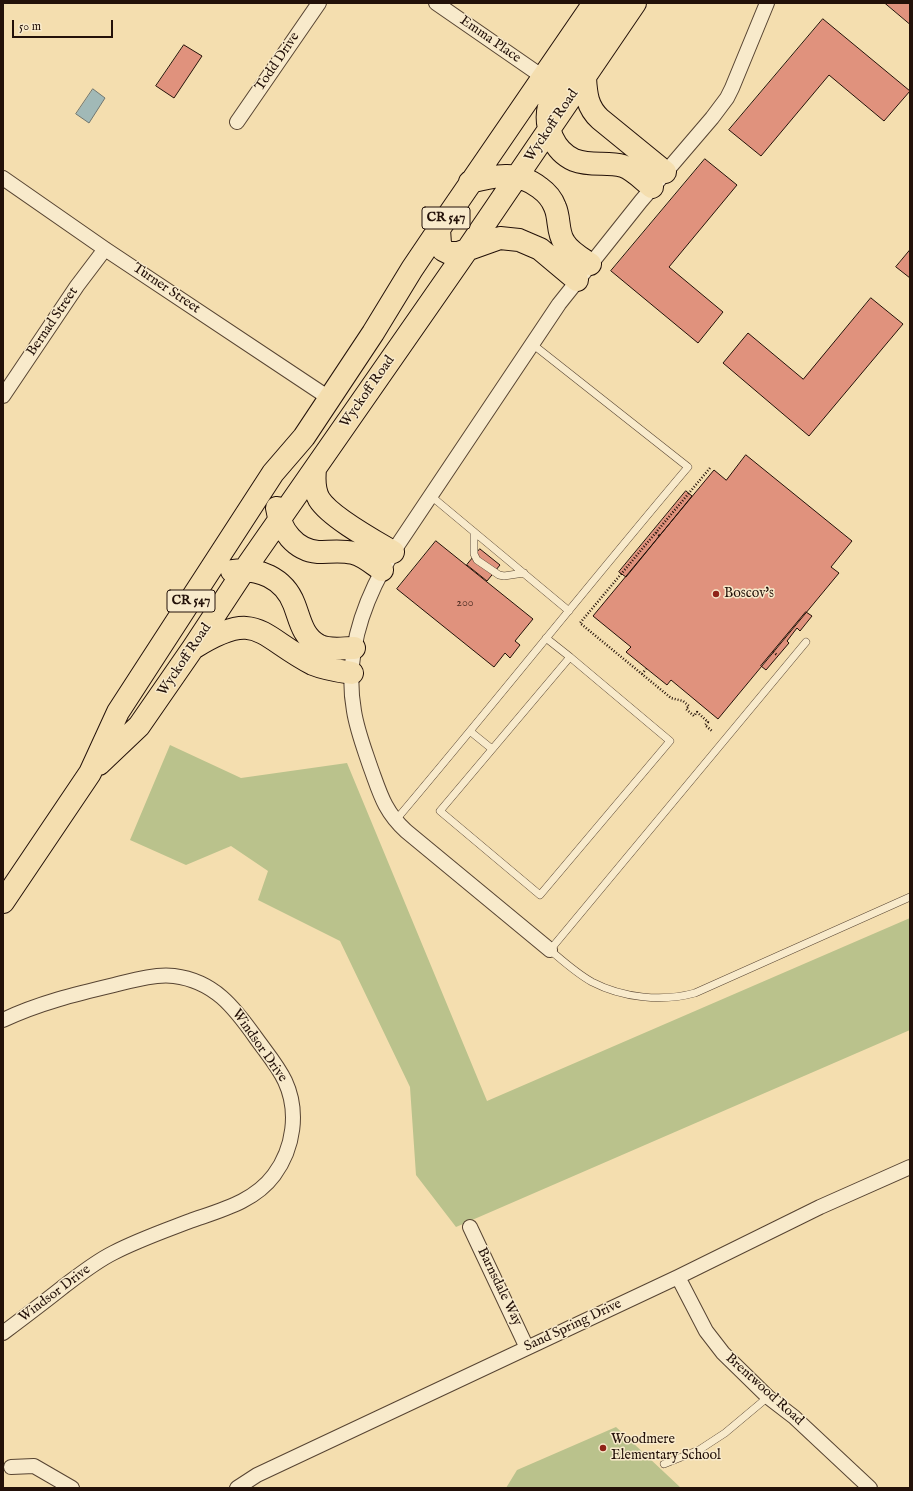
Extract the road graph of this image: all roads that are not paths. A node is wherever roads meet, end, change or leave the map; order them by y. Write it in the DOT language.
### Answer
graph roads {
  1 [pos="319,3"];
  2 [pos="436,3"];
  3 [pos="594,3"];
  4 [pos="614,3"];
  5 [pos="636,3"];
  6 [pos="767,3"];
  7 [pos="543,77"];
  8 [pos="585,78"];
  9 [pos="237,122"];
  10 [pos="549,130"];
  11 [pos="517,176"];
  12 [pos="3,178"];
  13 [pos="659,180"];
  14 [pos="470,182"];
  15 [pos="439,230"];
  16 [pos="105,249"];
  17 [pos="467,250"];
  18 [pos="583,272"];
  19 [pos="531,343"];
  20 [pos="3,396"];
  21 [pos="329,398"];
  22 [pos="304,437"];
  23 [pos="315,469"];
  24 [pos="431,496"];
  25 [pos="279,519"];
  26 [pos="474,532"];
  27 [pos="387,561"];
  28 [pos="244,569"];
  29 [pos="524,573"];
  30 [pos="204,581"];
  31 [pos="568,611"];
  32 [pos="546,638"];
  33 [pos="806,642"];
  34 [pos="193,648"];
  35 [pos="354,648"];
  36 [pos="570,657"];
  37 [pos="352,674"];
  38 [pos="471,732"];
  39 [pos="492,749"];
  40 [pos="90,773"];
  41 [pos="395,821"];
  42 [pos="910,897"];
  43 [pos="3,902"];
  44 [pos="550,950"];
  45 [pos="3,1020"];
  46 [pos="909,1171"];
  47 [pos="470,1227"];
  48 [pos="678,1277"];
  49 [pos="3,1333"];
  50 [pos="528,1348"];
  51 [pos="768,1397"];
  52 [pos="664,1464"];
  53 [pos="11,1467"];
  54 [pos="72,1488"];
  55 [pos="237,1488"];
  56 [pos="870,1488"];
  1 -- 9 [label="street, Todd Drive"];
  2 -- 7 [label="street, Emma Place"];
  3 -- 7 [label="main road, Wyckoff Road / CR 547"];
  4 -- 10 [label="main road"];
  5 -- 8 [label="main road, Wyckoff Road / CR 547"];
  6 -- 13 [label="street"];
  7 -- 14 [label="main road, Wyckoff Road / CR 547"];
  8 -- 10 [label="main road, Wyckoff Road / CR 547"];
  8 -- 13 [label="main road"];
  10 -- 11 [label="main road, Wyckoff Road / CR 547"];
  10 -- 13 [label="main road"];
  11 -- 14 [label="main road"];
  11 -- 17 [label="main road, Wyckoff Road / CR 547"];
  11 -- 18 [label="main road"];
  12 -- 16 [label="street, Turner Street"];
  13 -- 18 [label="street"];
  14 -- 15 [label="main road, Wyckoff Road / CR 547"];
  15 -- 17 [label="main road"];
  15 -- 21 [label="main road, Wyckoff Road / CR 547"];
  16 -- 20 [label="street, Bernad Street"];
  16 -- 21 [label="street, Turner Street"];
  17 -- 18 [label="main road"];
  17 -- 23 [label="main road, Wyckoff Road / CR 547"];
  18 -- 19 [label="street"];
  19 -- 24 [label="street"];
  19 -- 31 [label="lane"];
  21 -- 22 [label="main road, Wyckoff Road / CR 547"];
  22 -- 25 [label="main road"];
  22 -- 30 [label="main road, Wyckoff Road / CR 547"];
  23 -- 25 [label="main road, Wyckoff Road / CR 547"];
  23 -- 27 [label="main road"];
  24 -- 26 [label="lane"];
  24 -- 27 [label="street"];
  25 -- 27 [label="main road"];
  25 -- 28 [label="main road, Wyckoff Road / CR 547"];
  26 -- 29 [label="lane"];
  26 -- 29 [label="lane"];
  27 -- 35 [label="street"];
  28 -- 30 [label="main road"];
  28 -- 34 [label="main road, Wyckoff Road / CR 547"];
  28 -- 35 [label="main road"];
  29 -- 31 [label="lane"];
  30 -- 40 [label="main road, Wyckoff Road / CR 547"];
  31 -- 32 [label="lane"];
  32 -- 36 [label="lane"];
  32 -- 38 [label="lane"];
  33 -- 44 [label="lane"];
  34 -- 37 [label="main road"];
  34 -- 40 [label="main road, Wyckoff Road / CR 547"];
  35 -- 37 [label="street"];
  36 -- 39 [label="lane"];
  36 -- 39 [label="lane"];
  37 -- 41 [label="street"];
  38 -- 39 [label="lane"];
  38 -- 41 [label="lane"];
  40 -- 43 [label="main road, Wyckoff Road / CR 547"];
  41 -- 44 [label="street"];
  42 -- 44 [label="lane"];
  45 -- 49 [label="street, Windsor Drive"];
  46 -- 48 [label="street, Sand Spring Drive"];
  47 -- 50 [label="street, Barnsdale Way"];
  48 -- 50 [label="street, Sand Spring Drive"];
  48 -- 51 [label="street, Brentwood Road"];
  50 -- 55 [label="street, Sand Spring Drive"];
  51 -- 52 [label="lane"];
  51 -- 56 [label="street, Brentwood Road"];
  53 -- 54 [label="street"];
}
